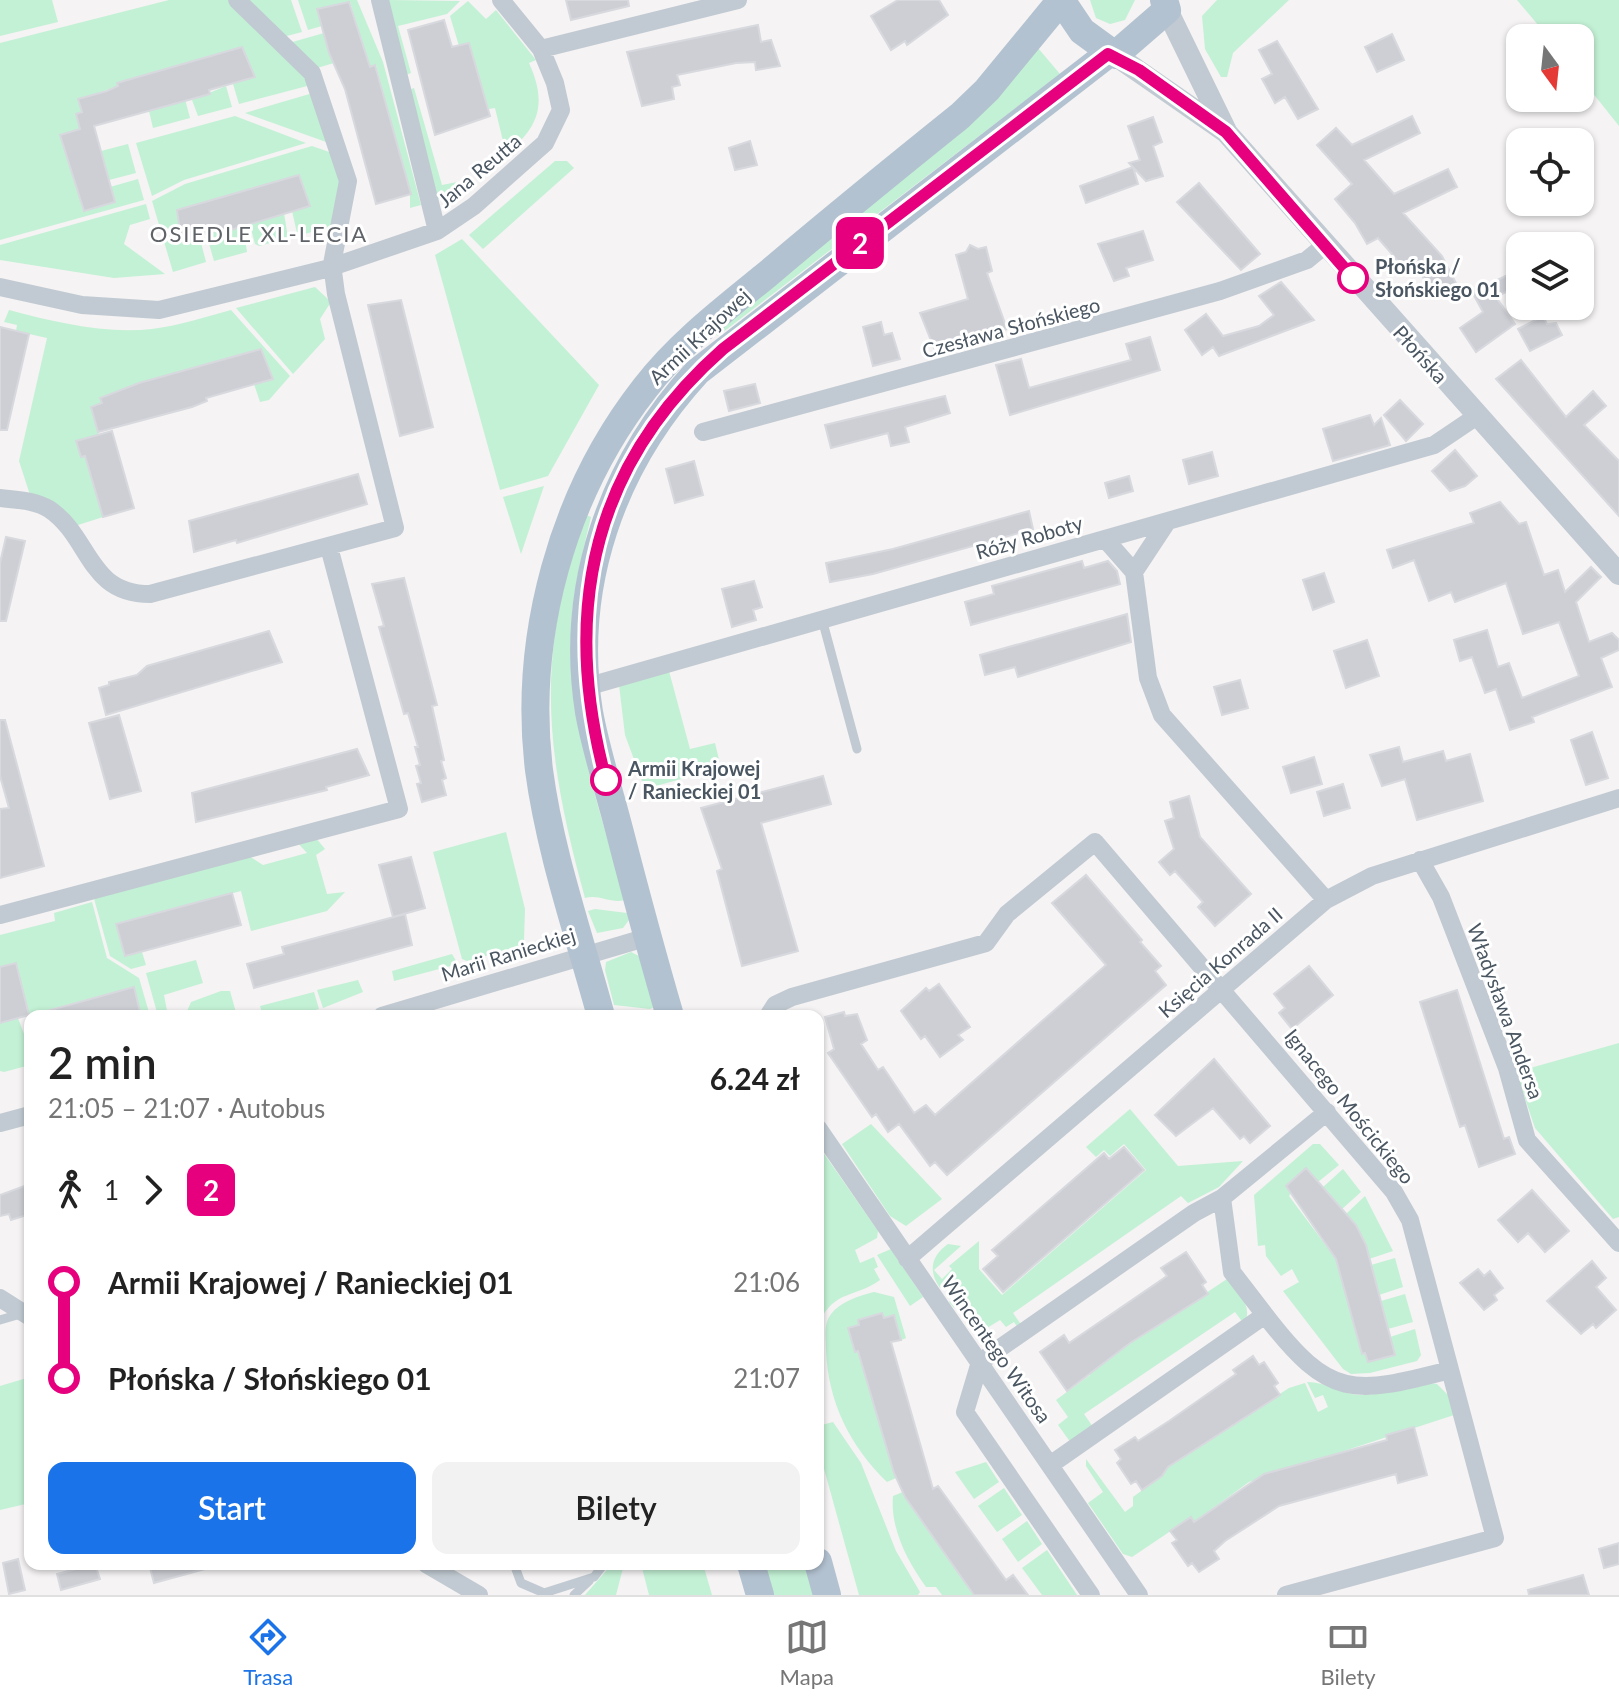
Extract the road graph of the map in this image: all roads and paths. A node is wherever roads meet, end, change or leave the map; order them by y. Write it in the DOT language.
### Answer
graph roads {
  1 [pos="237,0"];
  2 [pos="380,0"];
  3 [pos="501,0"];
  4 [pos="738,0"];
  5 [pos="1061,0"];
  6 [pos="1167,3"];
  7 [pos="541,49"];
  8 [pos="1112,54"];
  9 [pos="1226,132"];
  10 [pos="437,231"];
  11 [pos="1324,246"];
  12 [pos="332,264"];
  13 [pos="0,287"];
  14 [pos="1477,416"];
  15 [pos="703,432"];
  16 [pos="0,498"];
  17 [pos="1167,522"];
  18 [pos="1105,539"];
  19 [pos="329,547"];
  20 [pos="1134,572"];
  21 [pos="1619,574"];
  22 [pos="822,619"];
  23 [pos="596,684"];
  24 [pos="857,749"];
  25 [pos="1619,798"];
  26 [pos="1420,860"];
  27 [pos="1326,900"];
  28 [pos="0,915"];
  29 [pos="648,937"];
  30 [pos="584,954"];
  31 [pos="1223,988"];
  32 [pos="402,1010"];
  33 [pos="599,1010"];
  34 [pos="668,1010"];
  35 [pos="772,1010"];
  36 [pos="1327,1112"];
  37 [pos="24,1117"];
  38 [pos="0,1123"];
  39 [pos="824,1137"];
  40 [pos="1222,1198"];
  41 [pos="1619,1243"];
  42 [pos="907,1259"];
  43 [pos="0,1298"];
  44 [pos="24,1313"];
  45 [pos="1265,1315"];
  46 [pos="24,1316"];
  47 [pos="0,1320"];
  48 [pos="980,1362"];
  49 [pos="1450,1370"];
  50 [pos="1050,1465"];
  51 [pos="436,1570"];
  52 [pos="516,1570"];
  53 [pos="599,1570"];
  54 [pos="753,1570"];
  55 [pos="820,1570"];
  56 [pos="594,1577"];
  57 [pos="545,1594"];
  58 [pos="479,1595"];
  59 [pos="574,1595"];
  60 [pos="760,1595"];
  61 [pos="827,1595"];
  62 [pos="1091,1595"];
  63 [pos="1139,1595"];
  64 [pos="1286,1595"];
  1 -- 12 [label="street"];
  2 -- 10 [label="street"];
  3 -- 7 [label="street, Jana Reutta"];
  4 -- 7 [label="street"];
  5 -- 8 [label="main road"];
  5 -- 30 [label="main road, Armii Krajowej"];
  6 -- 8 [label="main road, Armii Krajowej"];
  6 -- 9 [label="street, Płońska"];
  7 -- 10 [label="street, Jana Reutta"];
  8 -- 9 [label="street, Płońska"];
  8 -- 23 [label="main road, Armii Krajowej"];
  9 -- 11 [label="street, Płońska"];
  10 -- 12 [label="street, Jana Reutta"];
  11 -- 14 [label="street, Płońska"];
  11 -- 15 [label="street, Czesława Słońskiego"];
  12 -- 13 [label="street, Jana Reutta"];
  12 -- 19 [label="street"];
  14 -- 17 [label="street, Róży Roboty"];
  14 -- 21 [label="street, Płońska"];
  16 -- 19 [label="street"];
  17 -- 18 [label="street, Róży Roboty"];
  17 -- 20 [label="street"];
  18 -- 20 [label="street"];
  18 -- 22 [label="street, Róży Roboty"];
  19 -- 28 [label="street"];
  20 -- 27 [label="street"];
  22 -- 23 [label="street, Róży Roboty"];
  22 -- 24 [label="lane"];
  23 -- 29 [label="main road, Armii Krajowej"];
  25 -- 26 [label="street, Księcia Konrada II"];
  26 -- 27 [label="street, Księcia Konrada II"];
  26 -- 41 [label="street, Władysława Andersa"];
  27 -- 31 [label="street, Księcia Konrada II"];
  29 -- 30 [label="street, Marii Ranieckiej"];
  29 -- 34 [label="main road, Armii Krajowej"];
  30 -- 32 [label="street, Marii Ranieckiej"];
  30 -- 33 [label="main road, Armii Krajowej"];
  31 -- 35 [label="street, Ignacego Mościckiego"];
  31 -- 36 [label="street, Ignacego Mościckiego"];
  31 -- 42 [label="street, Księcia Konrada II"];
  36 -- 40 [label="street"];
  36 -- 49 [label="street, Ignacego Mościckiego"];
  37 -- 38 [label="street"];
  39 -- 42 [label="street, Wincentego Witosa"];
  40 -- 45 [label="street"];
  40 -- 48 [label="street"];
  42 -- 48 [label="street, Wincentego Witosa"];
  43 -- 44 [label="street"];
  45 -- 49 [label="street"];
  45 -- 50 [label="street"];
  46 -- 47 [label="lane"];
  48 -- 50 [label="street, Wincentego Witosa"];
  48 -- 62 [label="street"];
  49 -- 64 [label="street, Ignacego Mościckiego"];
  50 -- 63 [label="street, Wincentego Witosa"];
  51 -- 58 [label="street"];
  52 -- 57 [label="lane"];
  53 -- 56 [label="lane"];
  54 -- 60 [label="main road"];
  55 -- 61 [label="main road"];
  56 -- 57 [label="lane"];
  56 -- 59 [label="lane"];
}
